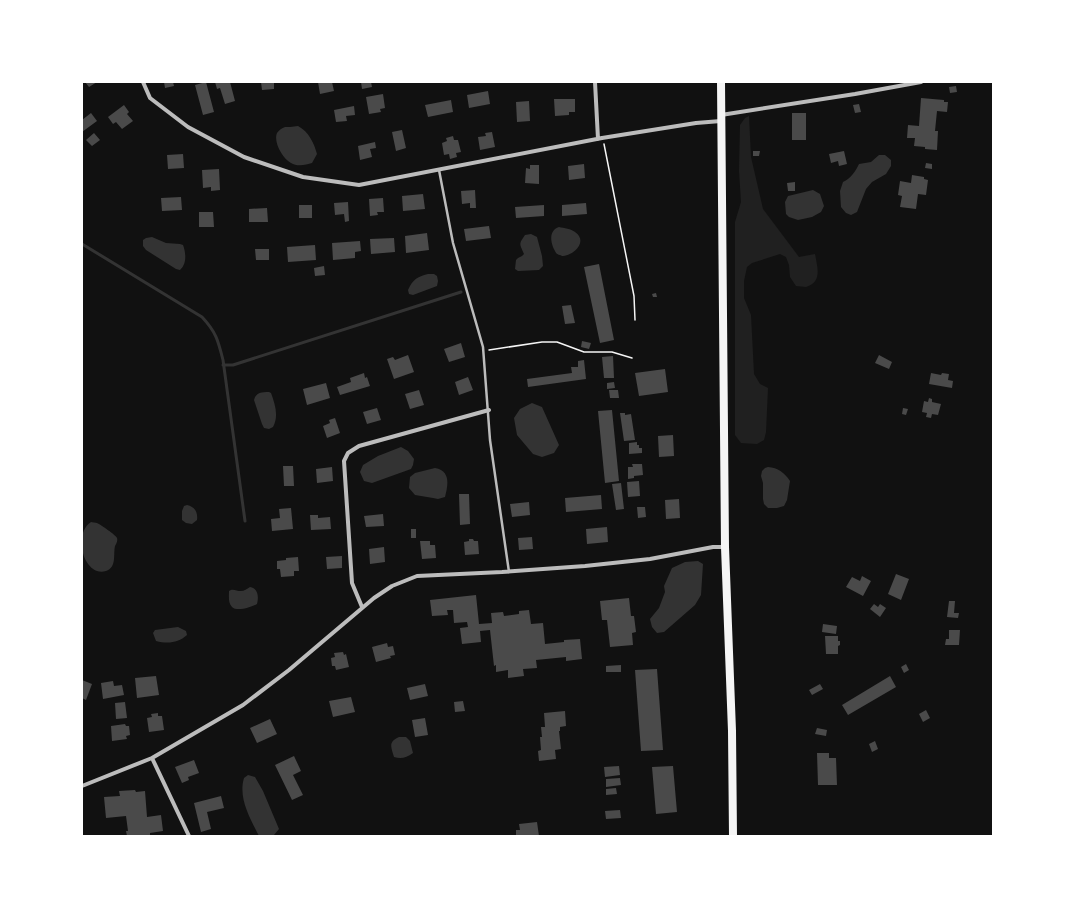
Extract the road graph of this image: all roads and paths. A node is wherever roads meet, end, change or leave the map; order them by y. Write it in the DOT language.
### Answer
graph roads {
  1 [pos="143,82"];
  2 [pos="595,82"];
  3 [pos="721,82"];
  4 [pos="921,82"];
  5 [pos="721,118"];
  6 [pos="600,139"];
  7 [pos="439,169"];
  8 [pos="635,320"];
  9 [pos="484,351"];
  10 [pos="632,358"];
  11 [pos="489,410"];
  12 [pos="725,547"];
  13 [pos="509,572"];
  14 [pos="362,607"];
  15 [pos="152,758"];
  16 [pos="82,786"];
  17 [pos="189,836"];
  18 [pos="733,836"];
  1 -- 7 [label="street"];
  2 -- 6 [label="street"];
  3 -- 5 [label="main road"];
  4 -- 5 [label="street"];
  5 -- 6 [label="street"];
  5 -- 12 [label="main road"];
  6 -- 7 [label="street"];
  6 -- 8 [label="path"];
  7 -- 9 [label="lane"];
  9 -- 10 [label="path"];
  9 -- 11 [label="lane"];
  11 -- 13 [label="lane"];
  11 -- 14 [label="street"];
  12 -- 13 [label="street"];
  12 -- 18 [label="main road"];
  13 -- 14 [label="street"];
  14 -- 15 [label="street"];
  15 -- 16 [label="street"];
  15 -- 17 [label="street"];
}
